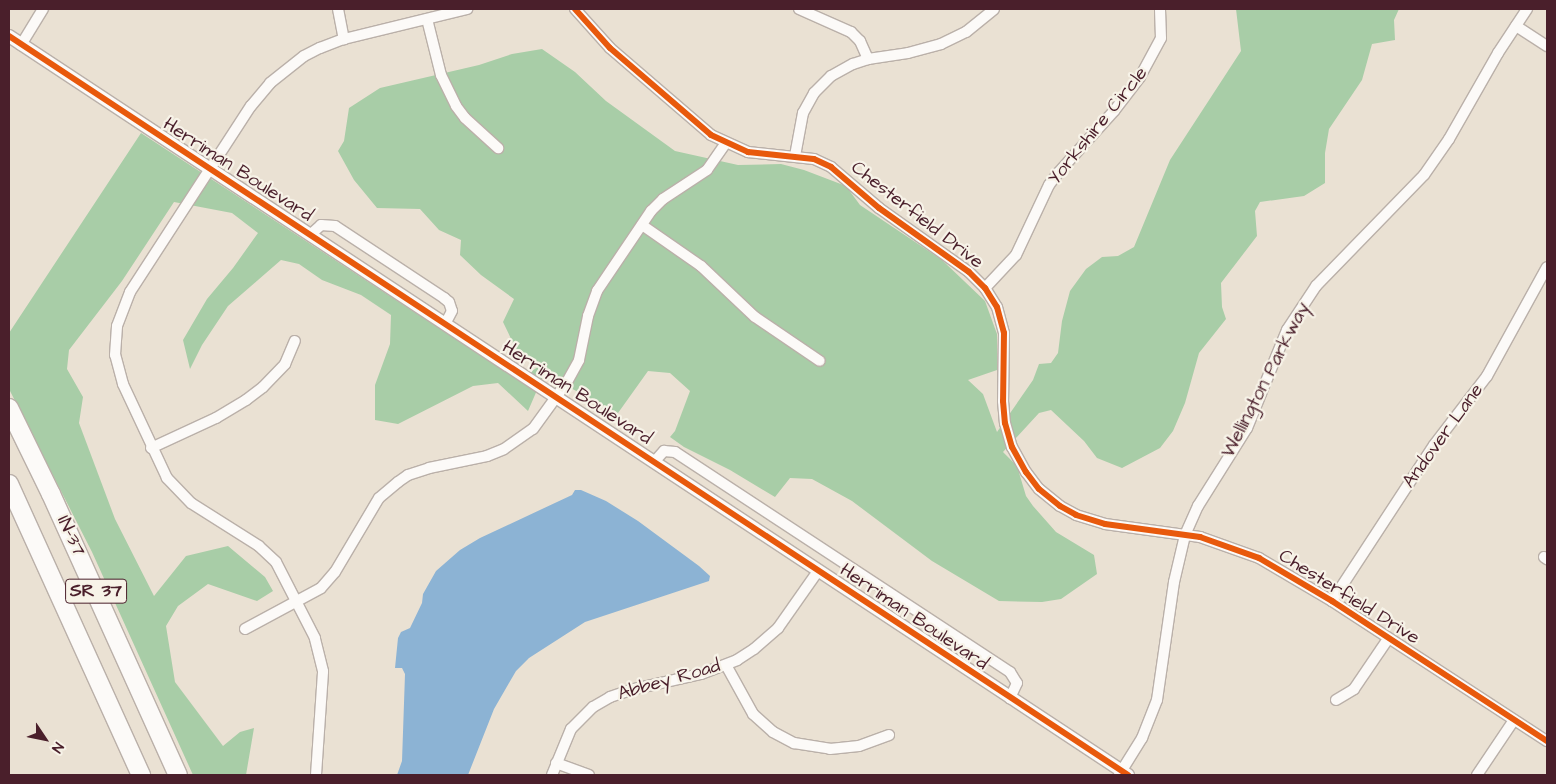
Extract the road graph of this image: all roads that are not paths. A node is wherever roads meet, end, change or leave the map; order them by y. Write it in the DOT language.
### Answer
graph roads {
  1 [pos="43,9"];
  2 [pos="338,9"];
  3 [pos="467,9"];
  4 [pos="575,9"];
  5 [pos="799,9"];
  6 [pos="994,9"];
  7 [pos="1160,9"];
  8 [pos="1527,9"];
  9 [pos="428,18"];
  10 [pos="1516,26"];
  11 [pos="9,36"];
  12 [pos="344,39"];
  13 [pos="21,45"];
  14 [pos="1547,46"];
  15 [pos="868,59"];
  16 [pos="726,143"];
  17 [pos="498,148"];
  18 [pos="795,156"];
  19 [pos="211,169"];
  20 [pos="642,225"];
  21 [pos="310,235"];
  22 [pos="1547,267"];
  23 [pos="985,288"];
  24 [pos="445,324"];
  25 [pos="294,341"];
  26 [pos="820,361"];
  27 [pos="556,398"];
  28 [pos="9,408"];
  29 [pos="151,448"];
  30 [pos="654,462"];
  31 [pos="9,484"];
  32 [pos="1184,535"];
  33 [pos="818,571"];
  34 [pos="1332,601"];
  35 [pos="298,602"];
  36 [pos="244,629"];
  37 [pos="1388,639"];
  38 [pos="726,665"];
  39 [pos="1010,698"];
  40 [pos="1336,700"];
  41 [pos="1514,720"];
  42 [pos="889,734"];
  43 [pos="1547,741"];
  44 [pos="556,763"];
  45 [pos="1123,774"];
  46 [pos="141,775"];
  47 [pos="178,775"];
  48 [pos="316,775"];
  49 [pos="552,775"];
  50 [pos="589,775"];
  51 [pos="1477,775"];
  1 -- 13 [label="street"];
  2 -- 12 [label="street"];
  3 -- 9 [label="street"];
  4 -- 16 [label="street, Chesterfield Drive"];
  5 -- 15 [label="street"];
  6 -- 15 [label="street"];
  7 -- 23 [label="street, Yorkshire Circle"];
  8 -- 10 [label="street, Wellington Parkway"];
  9 -- 12 [label="street"];
  9 -- 17 [label="street"];
  10 -- 14 [label="street"];
  10 -- 32 [label="street, Wellington Parkway"];
  11 -- 13 [label="street, Herriman Boulevard"];
  12 -- 19 [label="street"];
  13 -- 19 [label="street, Herriman Boulevard"];
  15 -- 18 [label="street"];
  16 -- 18 [label="street, Chesterfield Drive"];
  16 -- 20 [label="street"];
  18 -- 23 [label="street, Chesterfield Drive"];
  19 -- 21 [label="street, Herriman Boulevard"];
  19 -- 29 [label="street"];
  20 -- 26 [label="street"];
  20 -- 27 [label="street"];
  21 -- 24 [label="street, Herriman Boulevard"];
  21 -- 24 [label="street"];
  22 -- 34 [label="street, Andover Lane"];
  23 -- 32 [label="street, Chesterfield Drive"];
  24 -- 27 [label="street, Herriman Boulevard"];
  25 -- 29 [label="street"];
  27 -- 30 [label="street, Herriman Boulevard"];
  27 -- 35 [label="street"];
  28 -- 47 [label="highway, IN-37 / SR 37"];
  29 -- 35 [label="street"];
  30 -- 33 [label="street, Herriman Boulevard"];
  30 -- 39 [label="street"];
  31 -- 46 [label="highway, IN-37 / SR 37"];
  32 -- 34 [label="street, Chesterfield Drive"];
  32 -- 45 [label="street, Wellington Parkway"];
  33 -- 38 [label="street, Abbey Road"];
  33 -- 39 [label="street, Herriman Boulevard"];
  34 -- 37 [label="street, Chesterfield Drive"];
  35 -- 36 [label="street"];
  35 -- 48 [label="street"];
  37 -- 40 [label="street"];
  37 -- 41 [label="street, Chesterfield Drive"];
  38 -- 42 [label="street"];
  38 -- 44 [label="street, Abbey Road"];
  39 -- 45 [label="street, Herriman Boulevard"];
  41 -- 43 [label="street, Chesterfield Drive"];
  41 -- 51 [label="street"];
  44 -- 49 [label="street, Abbey Road"];
  44 -- 50 [label="street"];
}
